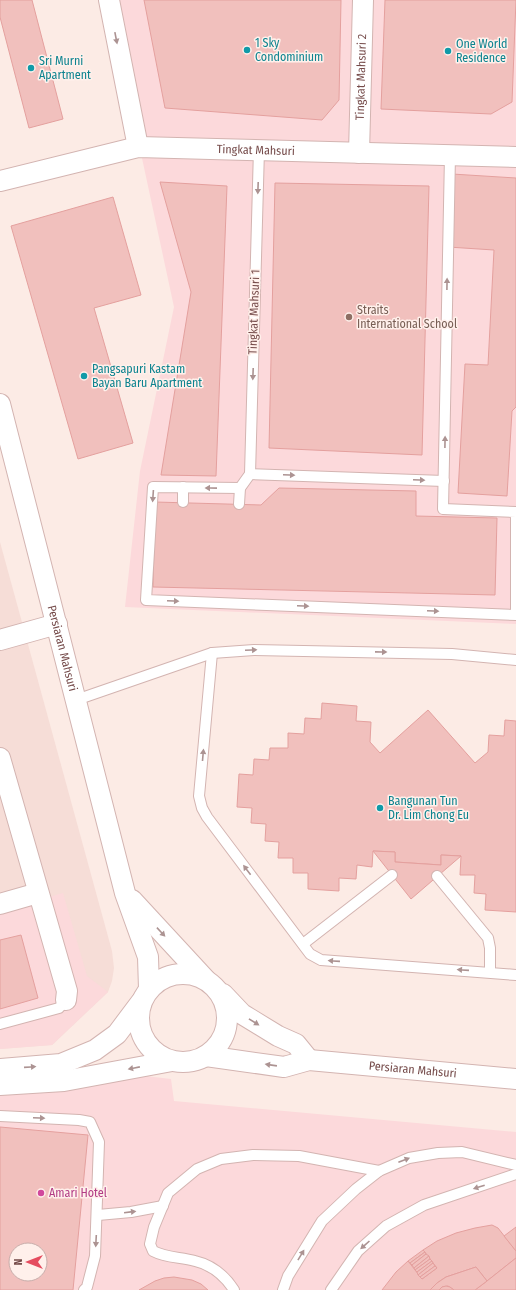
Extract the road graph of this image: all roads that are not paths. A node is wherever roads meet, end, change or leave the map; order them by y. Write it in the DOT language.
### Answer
graph roads {
  1 [pos="109,0"];
  2 [pos="363,1"];
  3 [pos="138,146"];
  4 [pos="259,149"];
  5 [pos="359,153"];
  6 [pos="450,155"];
  7 [pos="516,157"];
  8 [pos="0,181"];
  9 [pos="0,404"];
  10 [pos="250,474"];
  11 [pos="444,481"];
  12 [pos="183,487"];
  13 [pos="240,488"];
  14 [pos="183,502"];
  15 [pos="239,504"];
  16 [pos="57,624"];
  17 [pos="0,640"];
  18 [pos="212,653"];
  19 [pos="516,660"];
  20 [pos="76,700"];
  21 [pos="0,758"];
  22 [pos="392,875"];
  23 [pos="437,876"];
  24 [pos="38,893"];
  25 [pos="125,893"];
  26 [pos="0,904"];
  27 [pos="303,944"];
  28 [pos="490,972"];
  29 [pos="516,975"];
  30 [pos="210,983"];
  31 [pos="145,996"];
  32 [pos="66,1000"];
  33 [pos="0,1024"];
  34 [pos="206,1056"];
  35 [pos="309,1060"];
  36 [pos="172,1061"];
  37 [pos="0,1069"];
  38 [pos="62,1073"];
  39 [pos="516,1079"];
  40 [pos="0,1085"];
  41 [pos="0,1116"];
  42 [pos="516,1165"];
  43 [pos="379,1171"];
  44 [pos="516,1174"];
  45 [pos="163,1206"];
  46 [pos="98,1215"];
  47 [pos="84,1290"];
  48 [pos="234,1290"];
  49 [pos="283,1290"];
  50 [pos="332,1290"];
  1 -- 3 [label="street, one-way"];
  2 -- 5 [label="street, Tingkat Mahsuri 2"];
  3 -- 4 [label="street, Tingkat Mahsuri"];
  3 -- 8 [label="street, Tingkat Mahsuri"];
  4 -- 5 [label="street, Tingkat Mahsuri"];
  4 -- 10 [label="lane, Tingkat Mahsuri 1, one-way"];
  5 -- 6 [label="street, Tingkat Mahsuri"];
  6 -- 7 [label="street, Tingkat Mahsuri"];
  11 -- 6 [label="lane, one-way"];
  9 -- 16 [label="street, Persiaran Mahsuri"];
  10 -- 11 [label="lane, one-way"];
  10 -- 13 [label="lane"];
  12 -- 11 [label="lane, one-way"];
  13 -- 12 [label="lane, one-way"];
  12 -- 14 [label="lane"];
  13 -- 15 [label="lane"];
  16 -- 17 [label="street"];
  16 -- 20 [label="street, Persiaran Mahsuri"];
  18 -- 19 [label="lane, one-way"];
  18 -- 20 [label="lane"];
  27 -- 18 [label="lane, one-way"];
  20 -- 25 [label="street, Persiaran Mahsuri"];
  21 -- 24 [label="street"];
  22 -- 27 [label="lane"];
  23 -- 28 [label="lane"];
  24 -- 26 [label="street"];
  24 -- 32 [label="street"];
  25 -- 30 [label="street, Persiaran Mahsuri, one-way"];
  25 -- 31 [label="street, Persiaran Mahsuri"];
  28 -- 27 [label="lane, one-way"];
  28 -- 29 [label="lane"];
  30 -- 31 [label="street"];
  30 -- 34 [label="street"];
  30 -- 35 [label="street, Persiaran Mahsuri, one-way"];
  31 -- 36 [label="street"];
  31 -- 38 [label="street"];
  32 -- 33 [label="lane"];
  35 -- 34 [label="street, Persiaran Mahsuri, one-way"];
  34 -- 36 [label="street"];
  35 -- 39 [label="street, Persiaran Mahsuri"];
  36 -- 38 [label="street, one-way"];
  37 -- 38 [label="street, one-way"];
  38 -- 40 [label="street"];
  41 -- 46 [label="lane, one-way"];
  43 -- 42 [label="lane, one-way"];
  43 -- 45 [label="lane"];
  49 -- 43 [label="lane, one-way"];
  44 -- 50 [label="lane, one-way"];
  46 -- 45 [label="lane, one-way"];
  45 -- 48 [label="lane"];
  46 -- 47 [label="lane, one-way"];
}
